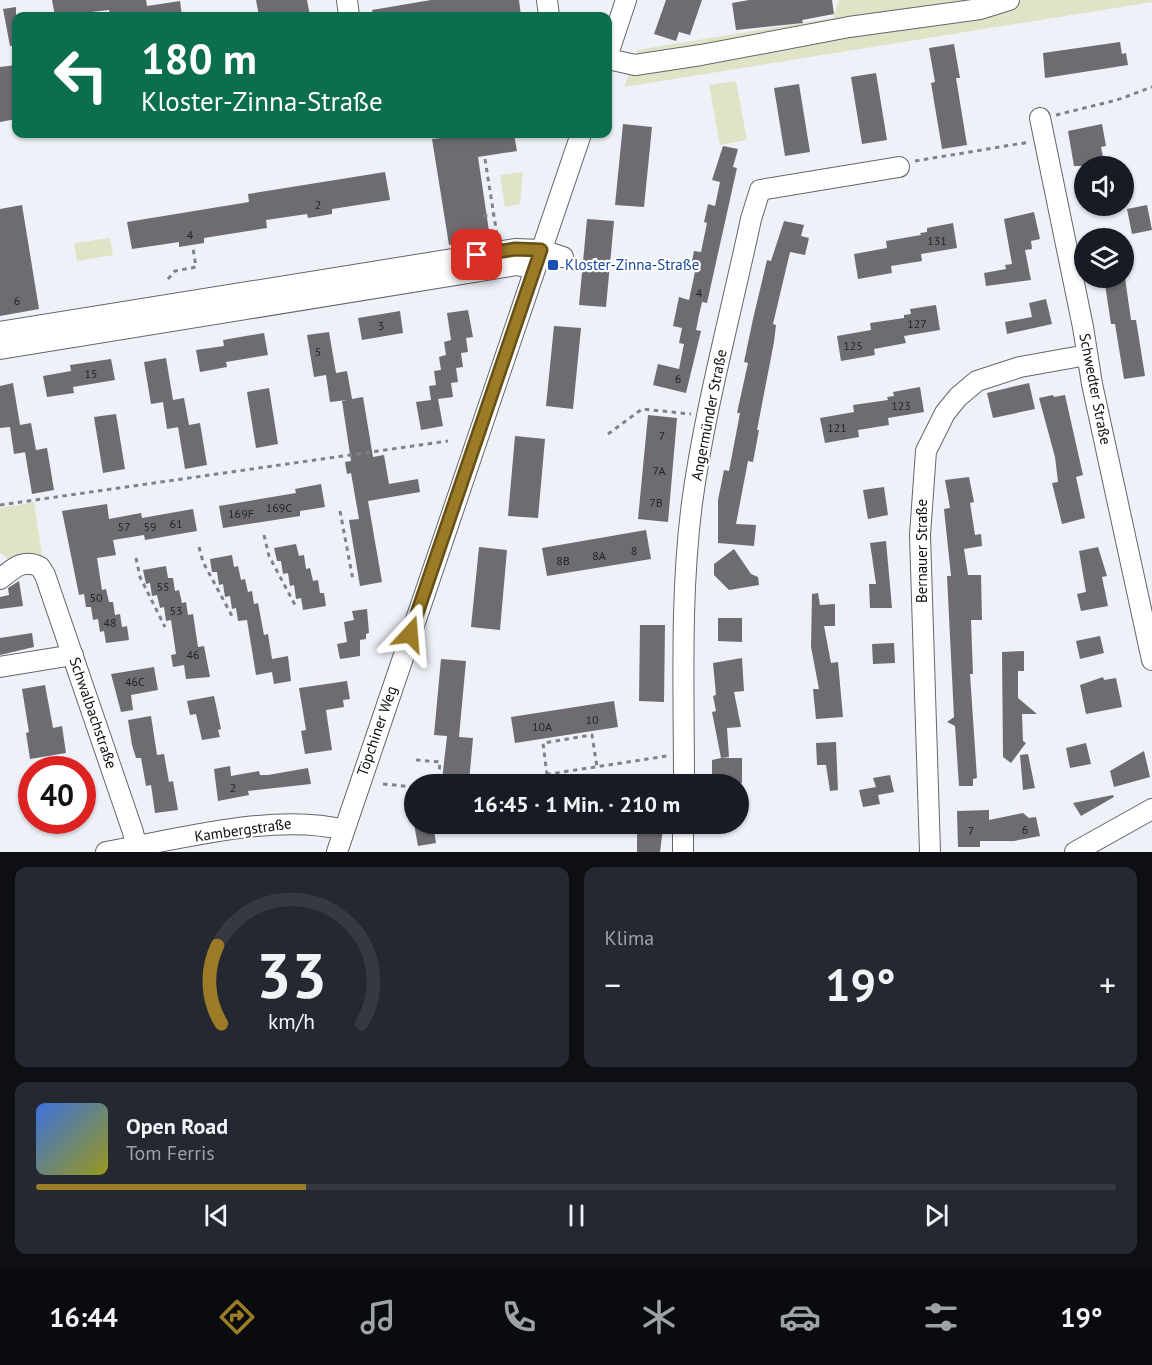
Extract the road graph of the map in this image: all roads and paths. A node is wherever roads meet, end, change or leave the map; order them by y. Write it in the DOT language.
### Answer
graph roads {
  1 [pos="626,0"];
  2 [pos="1009,0"];
  3 [pos="612,42"];
  4 [pos="612,60"];
  5 [pos="1152,87"];
  6 [pos="1040,118"];
  7 [pos="580,138"];
  8 [pos="1035,141"];
  9 [pos="485,159"];
  10 [pos="899,167"];
  11 [pos="494,213"];
  12 [pos="483,216"];
  13 [pos="193,248"];
  14 [pos="500,251"];
  15 [pos="563,257"];
  16 [pos="538,260"];
  17 [pos="168,279"];
  18 [pos="0,332"];
  19 [pos="0,349"];
  20 [pos="1087,355"];
  21 [pos="699,414"];
  22 [pos="608,434"];
  23 [pos="448,441"];
  24 [pos="0,505"];
  25 [pos="339,511"];
  26 [pos="264,535"];
  27 [pos="199,547"];
  28 [pos="136,558"];
  29 [pos="0,579"];
  30 [pos="353,580"];
  31 [pos="295,605"];
  32 [pos="232,616"];
  33 [pos="165,627"];
  34 [pos="73,655"];
  35 [pos="1152,660"];
  36 [pos="0,667"];
  37 [pos="677,754"];
  38 [pos="416,760"];
  39 [pos="597,767"];
  40 [pos="439,774"];
  41 [pos="547,774"];
  42 [pos="553,774"];
  43 [pos="684,774"];
  44 [pos="383,784"];
  45 [pos="404,786"];
  46 [pos="1152,809"];
  47 [pos="344,830"];
  48 [pos="684,834"];
  49 [pos="137,849"];
  50 [pos="106,852"];
  51 [pos="337,852"];
  52 [pos="683,852"];
  53 [pos="930,852"];
  54 [pos="1075,852"];
  1 -- 3 [label="street"];
  2 -- 4 [label="street"];
  5 -- 6 [label="path"];
  6 -- 20 [label="street, Schwedter Straße"];
  7 -- 16 [label="street, Töpchiner Weg"];
  8 -- 10 [label="path"];
  9 -- 11 [label="path"];
  10 -- 43 [label="street, Angermünder Straße"];
  11 -- 12 [label="path"];
  11 -- 14 [label="path"];
  13 -- 17 [label="path"];
  14 -- 16 [label="street"];
  14 -- 18 [label="street"];
  15 -- 16 [label="street"];
  16 -- 19 [label="street"];
  16 -- 47 [label="street, Töpchiner Weg"];
  20 -- 35 [label="street, Schwedter Straße"];
  20 -- 53 [label="street, Bernauer Straße"];
  21 -- 22 [label="path"];
  23 -- 24 [label="path"];
  25 -- 30 [label="path"];
  26 -- 31 [label="path"];
  27 -- 32 [label="path"];
  28 -- 33 [label="path"];
  29 -- 34 [label="street, Schwalbachstraße"];
  34 -- 36 [label="street"];
  34 -- 49 [label="street, Schwalbachstraße"];
  37 -- 39 [label="path"];
  38 -- 40 [label="path"];
  39 -- 41 [label="path"];
  39 -- 42 [label="path"];
  44 -- 45 [label="path"];
  46 -- 54 [label="street"];
  47 -- 49 [label="street, Kambergstraße"];
  47 -- 51 [label="street, Töpchiner Weg"];
  48 -- 52 [label="street"];
  49 -- 50 [label="street, Kambergstraße"];
}
